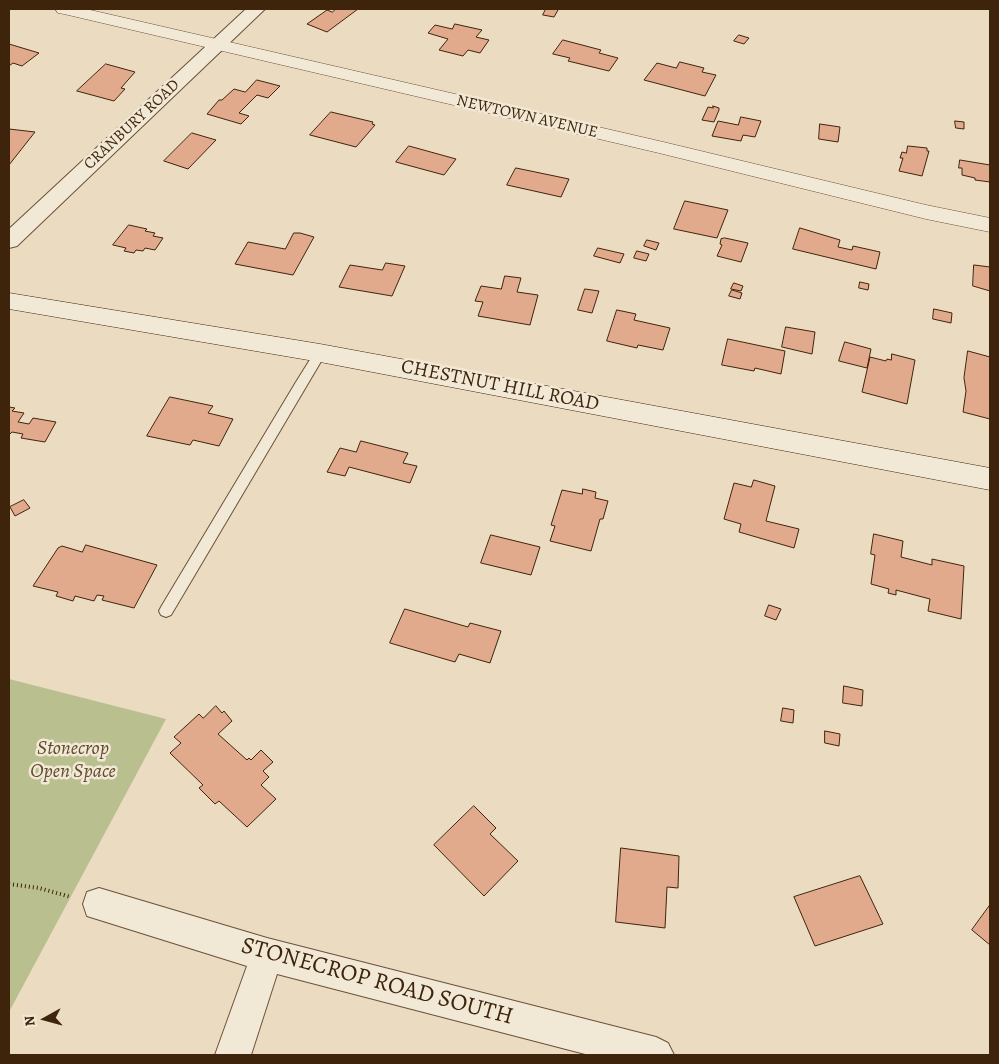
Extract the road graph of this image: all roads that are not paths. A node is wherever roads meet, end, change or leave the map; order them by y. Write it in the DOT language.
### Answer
graph roads {
  1 [pos="64,9"];
  2 [pos="256,9"];
  3 [pos="218,44"];
  4 [pos="990,225"];
  5 [pos="9,241"];
  6 [pos="9,301"];
  7 [pos="320,353"];
  8 [pos="990,479"];
  9 [pos="166,611"];
  10 [pos="98,904"];
  11 [pos="267,955"];
  12 [pos="234,1055"];
  13 [pos="656,1055"];
  1 -- 3 [label="street, NEWTOWN AVENUE"];
  2 -- 3 [label="street, CRANBURY ROAD"];
  3 -- 4 [label="street, NEWTOWN AVENUE"];
  3 -- 5 [label="street, CRANBURY ROAD"];
  6 -- 7 [label="street, CHESTNUT HILL ROAD"];
  7 -- 8 [label="street, CHESTNUT HILL ROAD"];
  7 -- 9 [label="lane"];
  10 -- 11 [label="street, STONECROP ROAD SOUTH"];
  11 -- 12 [label="street"];
  11 -- 13 [label="street, STONECROP ROAD SOUTH"];
}
